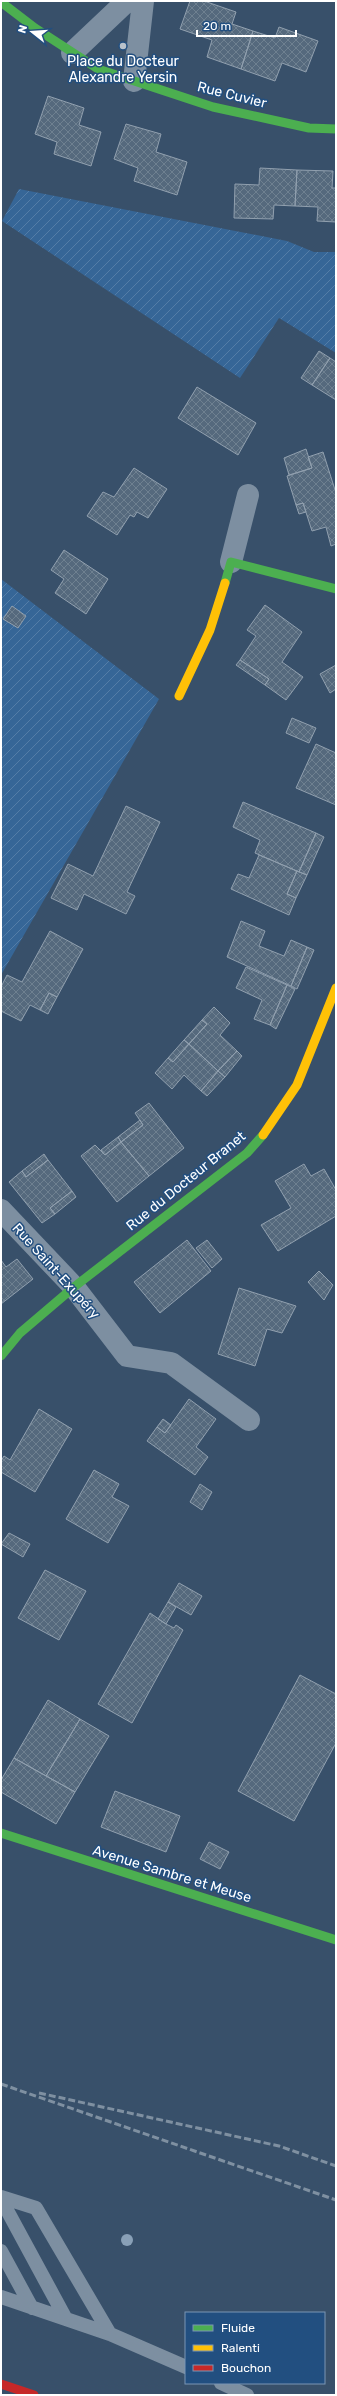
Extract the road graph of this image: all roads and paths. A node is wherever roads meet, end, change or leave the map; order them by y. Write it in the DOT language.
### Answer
graph roads {
  1 [pos="127,1"];
  2 [pos="143,1"];
  3 [pos="1,2"];
  4 [pos="72,53"];
  5 [pos="134,81"];
  6 [pos="336,129"];
  7 [pos="248,495"];
  8 [pos="231,562"];
  9 [pos="336,589"];
  10 [pos="179,696"];
  11 [pos="336,988"];
  12 [pos="1,1210"];
  13 [pos="74,1287"];
  14 [pos="1,1356"];
  15 [pos="249,1420"];
  16 [pos="1,1833"];
  17 [pos="336,1940"];
  18 [pos="1,2198"];
  19 [pos="1,2251"];
  20 [pos="1,2296"];
  21 [pos="32,2308"];
  22 [pos="66,2319"];
  23 [pos="110,2334"];
  24 [pos="185,2368"];
  25 [pos="1,2384"];
  26 [pos="223,2384"];
  27 [pos="34,2395"];
  28 [pos="248,2395"];
  1 -- 4 [label="street"];
  2 -- 5 [label="street"];
  3 -- 4 [label="street, Rue Cuvier"];
  4 -- 5 [label="street, Rue Cuvier"];
  5 -- 6 [label="street, Rue Cuvier"];
  7 -- 8 [label="street"];
  8 -- 9 [label="street"];
  8 -- 10 [label="street"];
  11 -- 13 [label="street, Rue du Docteur Branet"];
  12 -- 13 [label="street, Rue Saint-Exupéry"];
  13 -- 14 [label="street, Rue du Docteur Branet"];
  13 -- 15 [label="street, Rue Saint-Exupéry"];
  16 -- 17 [label="street, Avenue Sambre et Meuse"];
  18 -- 22 [label="lane"];
  18 -- 23 [label="lane"];
  19 -- 21 [label="lane"];
  20 -- 21 [label="lane"];
  21 -- 22 [label="lane"];
  22 -- 23 [label="lane"];
  23 -- 24 [label="lane"];
  25 -- 27 [label="street"];
  26 -- 28 [label="lane"];
}
